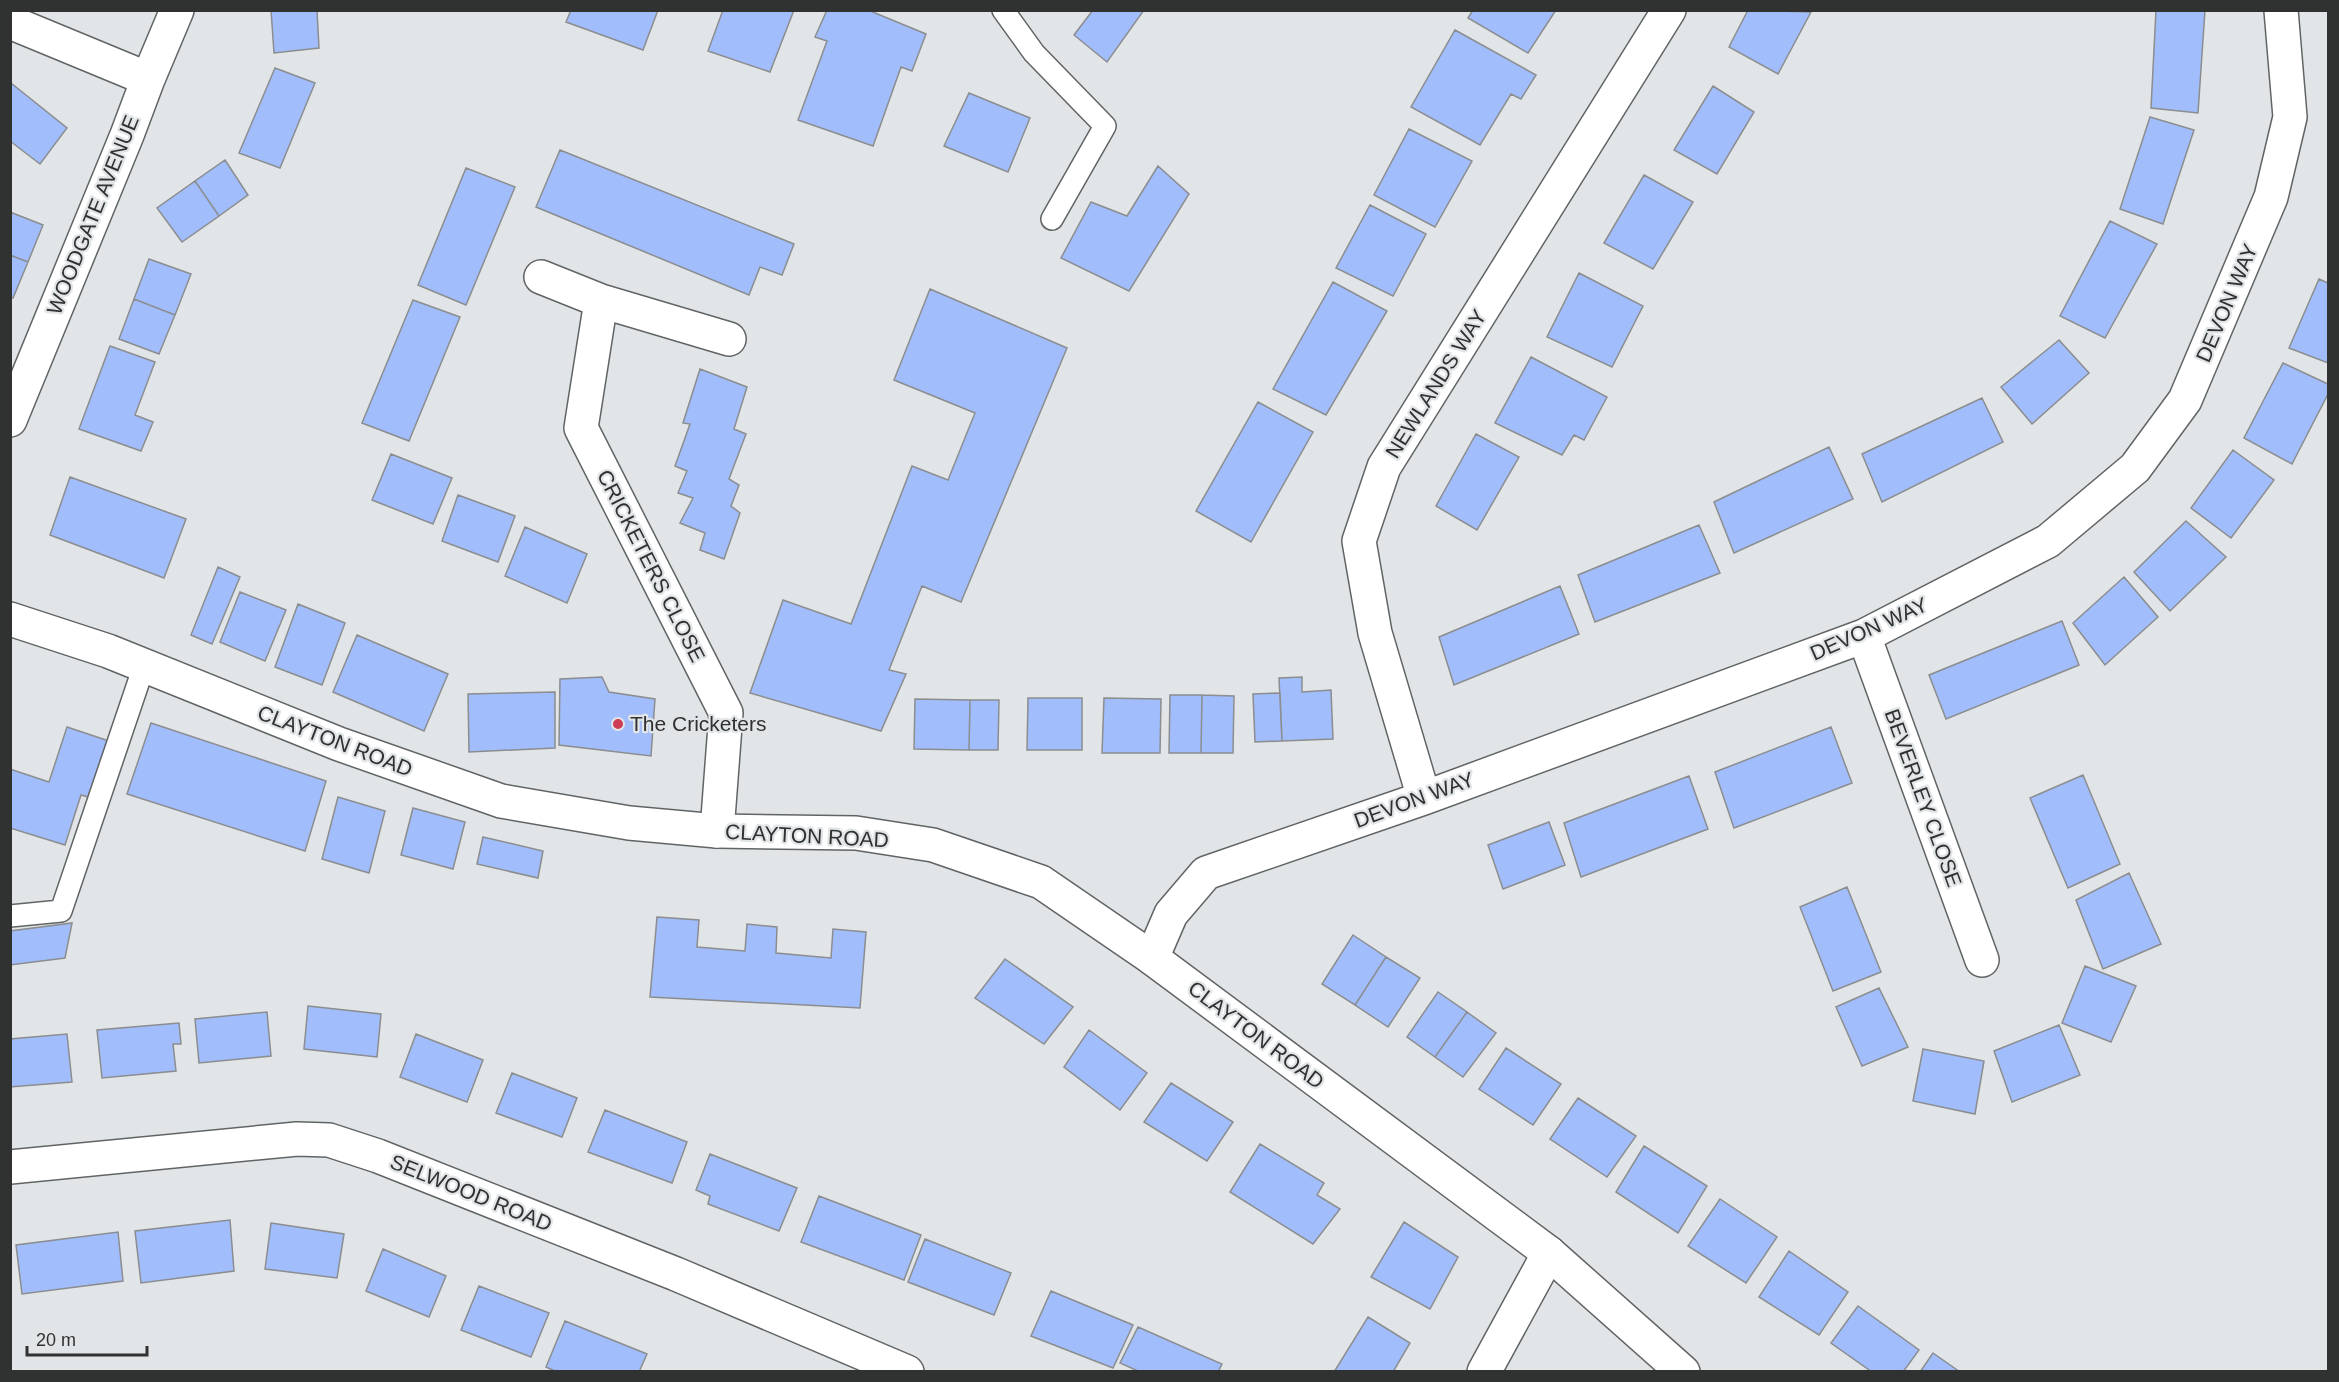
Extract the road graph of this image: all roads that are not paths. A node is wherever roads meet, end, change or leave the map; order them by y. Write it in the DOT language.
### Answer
graph roads {
  1 [pos="177,10"];
  2 [pos="1003,10"];
  3 [pos="1669,10"];
  4 [pos="2281,10"];
  5 [pos="10,22"];
  6 [pos="148,79"];
  7 [pos="1052,219"];
  8 [pos="541,277"];
  9 [pos="601,301"];
  10 [pos="729,339"];
  11 [pos="10,420"];
  12 [pos="10,619"];
  13 [pos="1864,636"];
  14 [pos="144,666"];
  15 [pos="1424,798"];
  16 [pos="717,831"];
  17 [pos="10,916"];
  18 [pos="1152,957"];
  19 [pos="1982,960"];
  20 [pos="10,1167"];
  21 [pos="1549,1253"];
  22 [pos="907,1371"];
  23 [pos="1484,1371"];
  24 [pos="1683,1371"];
  1 -- 6 [label="street, WOODGATE AVENUE"];
  2 -- 7 [label="lane"];
  3 -- 15 [label="street, NEWLANDS WAY"];
  4 -- 13 [label="street, DEVON WAY"];
  5 -- 6 [label="street"];
  6 -- 11 [label="street, WOODGATE AVENUE"];
  8 -- 9 [label="street"];
  9 -- 10 [label="street"];
  9 -- 16 [label="street, CRICKETERS CLOSE"];
  12 -- 14 [label="street, CLAYTON ROAD"];
  13 -- 15 [label="street, DEVON WAY"];
  13 -- 19 [label="street, BEVERLEY CLOSE"];
  14 -- 16 [label="street, CLAYTON ROAD"];
  14 -- 17 [label="lane"];
  15 -- 18 [label="street, DEVON WAY"];
  16 -- 18 [label="street, CLAYTON ROAD"];
  18 -- 21 [label="street, CLAYTON ROAD"];
  20 -- 22 [label="street, SELWOOD ROAD"];
  21 -- 23 [label="street"];
  21 -- 24 [label="street, CLAYTON ROAD"];
}
